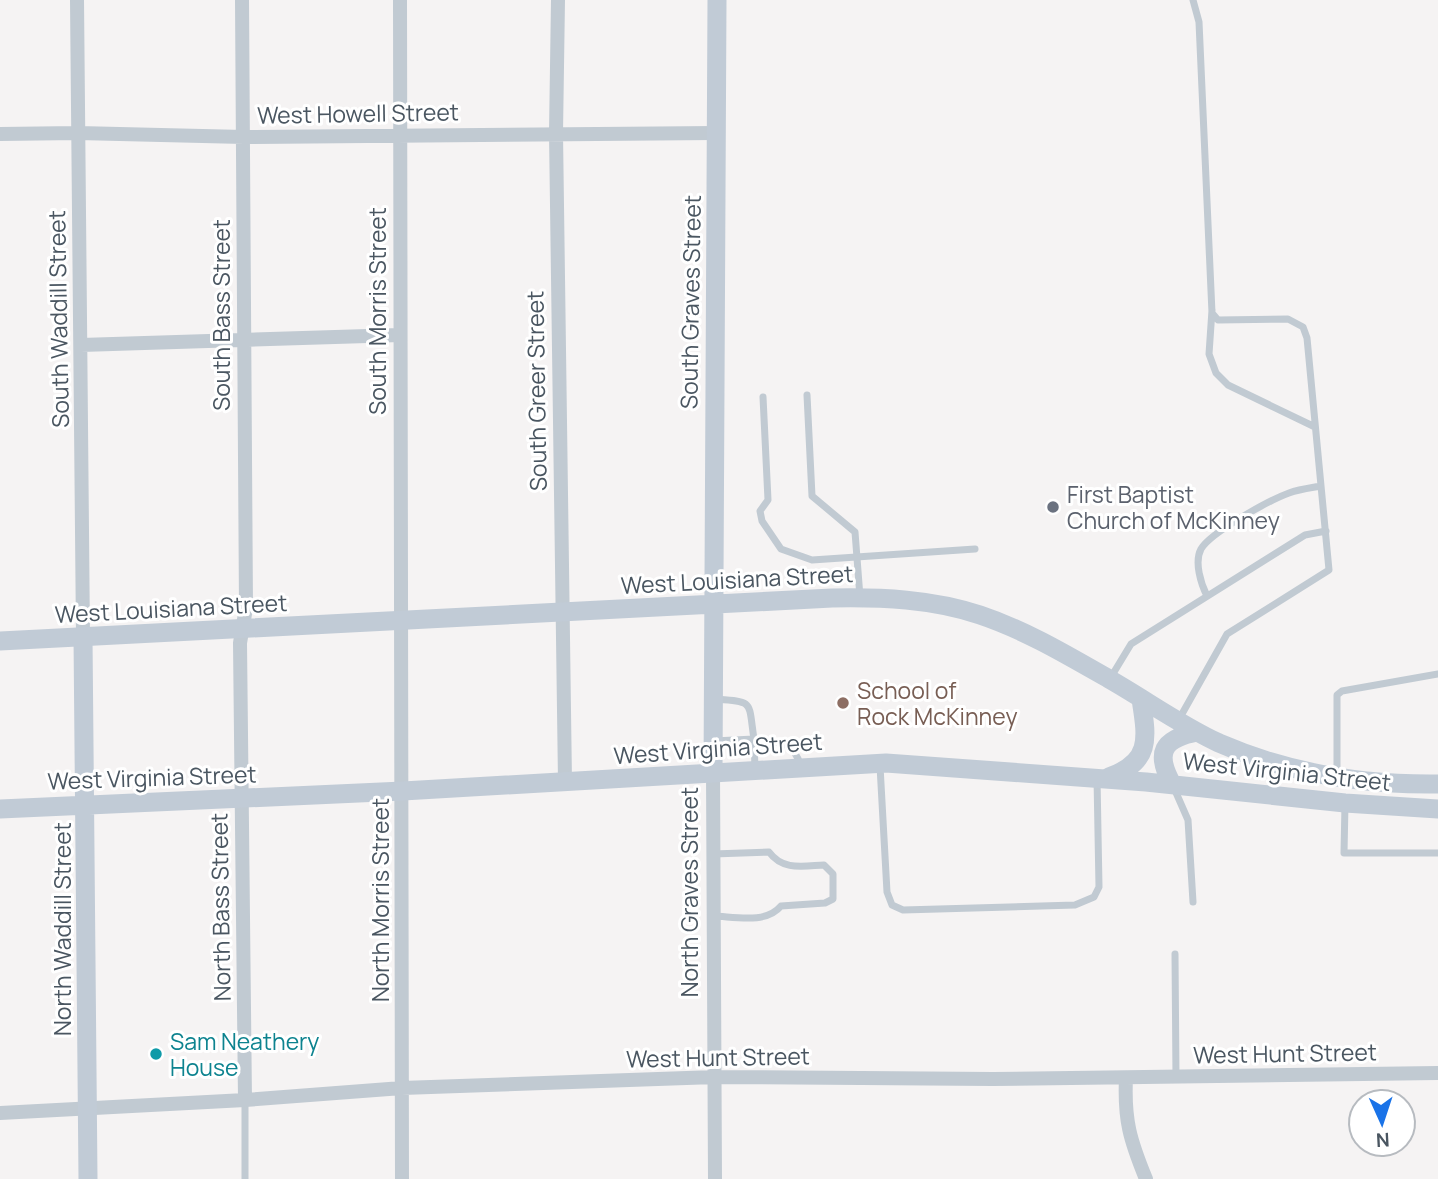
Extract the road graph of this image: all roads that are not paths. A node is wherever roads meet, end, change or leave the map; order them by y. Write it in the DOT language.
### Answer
graph roads {
  1 [pos="77,0"];
  2 [pos="242,0"];
  3 [pos="400,0"];
  4 [pos="558,0"];
  5 [pos="717,0"];
  6 [pos="1193,0"];
  7 [pos="78,133"];
  8 [pos="556,133"];
  9 [pos="716,133"];
  10 [pos="0,134"];
  11 [pos="399,135"];
  12 [pos="244,137"];
  13 [pos="1212,310"];
  14 [pos="400,335"];
  15 [pos="243,339"];
  16 [pos="81,345"];
  17 [pos="807,395"];
  18 [pos="763,397"];
  19 [pos="1315,427"];
  20 [pos="1321,486"];
  21 [pos="1326,531"];
  22 [pos="975,549"];
  23 [pos="857,556"];
  24 [pos="1207,596"];
  25 [pos="860,597"];
  26 [pos="713,604"];
  27 [pos="561,612"];
  28 [pos="401,621"];
  29 [pos="243,629"];
  30 [pos="83,637"];
  31 [pos="0,640"];
  32 [pos="1438,674"];
  33 [pos="1109,679"];
  34 [pos="713,698"];
  35 [pos="1141,699"];
  36 [pos="1177,721"];
  37 [pos="1196,732"];
  38 [pos="754,740"];
  39 [pos="713,741"];
  40 [pos="880,763"];
  41 [pos="801,767"];
  42 [pos="755,769"];
  43 [pos="713,772"];
  44 [pos="1337,777"];
  45 [pos="1101,778"];
  46 [pos="565,782"];
  47 [pos="1172,784"];
  48 [pos="1438,784"];
  49 [pos="403,791"];
  50 [pos="242,798"];
  51 [pos="1345,803"];
  52 [pos="85,804"];
  53 [pos="0,808"];
  54 [pos="1438,809"];
  55 [pos="1438,853"];
  56 [pos="713,854"];
  57 [pos="1194,902"];
  58 [pos="713,916"];
  59 [pos="1175,954"];
  60 [pos="1438,1073"];
  61 [pos="715,1077"];
  62 [pos="1175,1077"];
  63 [pos="1126,1078"];
  64 [pos="402,1088"];
  65 [pos="245,1100"];
  66 [pos="88,1108"];
  67 [pos="0,1113"];
  68 [pos="88,1179"];
  69 [pos="244,1179"];
  70 [pos="402,1179"];
  71 [pos="715,1179"];
  72 [pos="1146,1179"];
  1 -- 7 [label="street, South Waddill Street"];
  2 -- 12 [label="street, South Bass Street"];
  3 -- 11 [label="street, South Morris Street"];
  4 -- 8 [label="street, South Greer Street"];
  5 -- 9 [label="main road, South Graves Street"];
  6 -- 13 [label="lane"];
  7 -- 10 [label="street, West Howell Street"];
  7 -- 12 [label="street, West Howell Street"];
  7 -- 16 [label="street, South Waddill Street"];
  8 -- 9 [label="street, West Howell Street"];
  8 -- 11 [label="street, West Howell Street"];
  8 -- 27 [label="street, South Greer Street"];
  9 -- 26 [label="main road, South Graves Street"];
  11 -- 12 [label="street, West Howell Street"];
  11 -- 14 [label="street, South Morris Street"];
  12 -- 15 [label="street, South Bass Street"];
  13 -- 19 [label="lane"];
  13 -- 19 [label="lane"];
  14 -- 15 [label="street"];
  14 -- 28 [label="street, South Morris Street"];
  15 -- 16 [label="street"];
  15 -- 29 [label="street, South Bass Street"];
  16 -- 30 [label="street, South Waddill Street"];
  17 -- 23 [label="lane"];
  18 -- 23 [label="lane"];
  19 -- 20 [label="lane"];
  20 -- 21 [label="lane"];
  20 -- 24 [label="lane"];
  21 -- 24 [label="lane"];
  21 -- 36 [label="lane"];
  22 -- 23 [label="lane"];
  23 -- 25 [label="lane"];
  24 -- 33 [label="lane"];
  25 -- 26 [label="main road, West Louisiana Street"];
  25 -- 33 [label="main road, West Louisiana Street"];
  26 -- 27 [label="main road, West Louisiana Street"];
  26 -- 34 [label="main road, North Graves Street"];
  27 -- 28 [label="main road, West Louisiana Street"];
  27 -- 46 [label="street, South Greer Street"];
  28 -- 29 [label="main road, West Louisiana Street"];
  28 -- 49 [label="street, North Morris Street"];
  29 -- 30 [label="main road, West Louisiana Street"];
  29 -- 50 [label="street, North Bass Street"];
  30 -- 31 [label="main road, West Louisiana Street"];
  30 -- 52 [label="main road, North Waddill Street"];
  32 -- 44 [label="lane"];
  33 -- 35 [label="main road, West Louisiana Street"];
  34 -- 38 [label="lane"];
  34 -- 39 [label="main road, North Graves Street"];
  35 -- 36 [label="main road, West Louisiana Street"];
  35 -- 45 [label="main road"];
  36 -- 37 [label="main road, West Louisiana Street"];
  37 -- 44 [label="main road, West Louisiana Street"];
  37 -- 47 [label="main road"];
  38 -- 39 [label="lane"];
  38 -- 41 [label="lane"];
  38 -- 42 [label="lane"];
  39 -- 43 [label="main road, North Graves Street"];
  40 -- 41 [label="main road, West Virginia Street"];
  40 -- 45 [label="main road, West Virginia Street"];
  40 -- 45 [label="lane"];
  41 -- 42 [label="main road, West Virginia Street"];
  42 -- 43 [label="main road, West Virginia Street"];
  43 -- 46 [label="main road, West Virginia Street"];
  43 -- 56 [label="street, North Graves Street"];
  44 -- 48 [label="main road, West Louisiana Street"];
  45 -- 47 [label="main road, West Virginia Street"];
  46 -- 49 [label="main road, West Virginia Street"];
  47 -- 51 [label="main road, West Virginia Street"];
  47 -- 57 [label="lane"];
  49 -- 50 [label="main road, West Virginia Street"];
  49 -- 64 [label="street, North Morris Street"];
  50 -- 52 [label="main road, West Virginia Street"];
  50 -- 65 [label="street, North Bass Street"];
  51 -- 54 [label="main road, West Virginia Street"];
  51 -- 55 [label="lane"];
  52 -- 53 [label="main road, West Virginia Street"];
  52 -- 66 [label="main road, North Waddill Street"];
  56 -- 58 [label="street, North Graves Street"];
  56 -- 58 [label="lane"];
  58 -- 61 [label="street, North Graves Street"];
  59 -- 62 [label="lane"];
  60 -- 62 [label="street, West Hunt Street"];
  61 -- 63 [label="street, West Hunt Street"];
  61 -- 64 [label="street, West Hunt Street"];
  61 -- 71 [label="street, North Graves Street"];
  62 -- 63 [label="street, West Hunt Street"];
  63 -- 72 [label="street"];
  64 -- 65 [label="street, West Hunt Street"];
  64 -- 70 [label="street, North Morris Street"];
  65 -- 66 [label="street, West Hunt Street"];
  65 -- 69 [label="lane"];
  66 -- 67 [label="street, West Hunt Street"];
  66 -- 68 [label="main road, North Waddill Street"];
}
